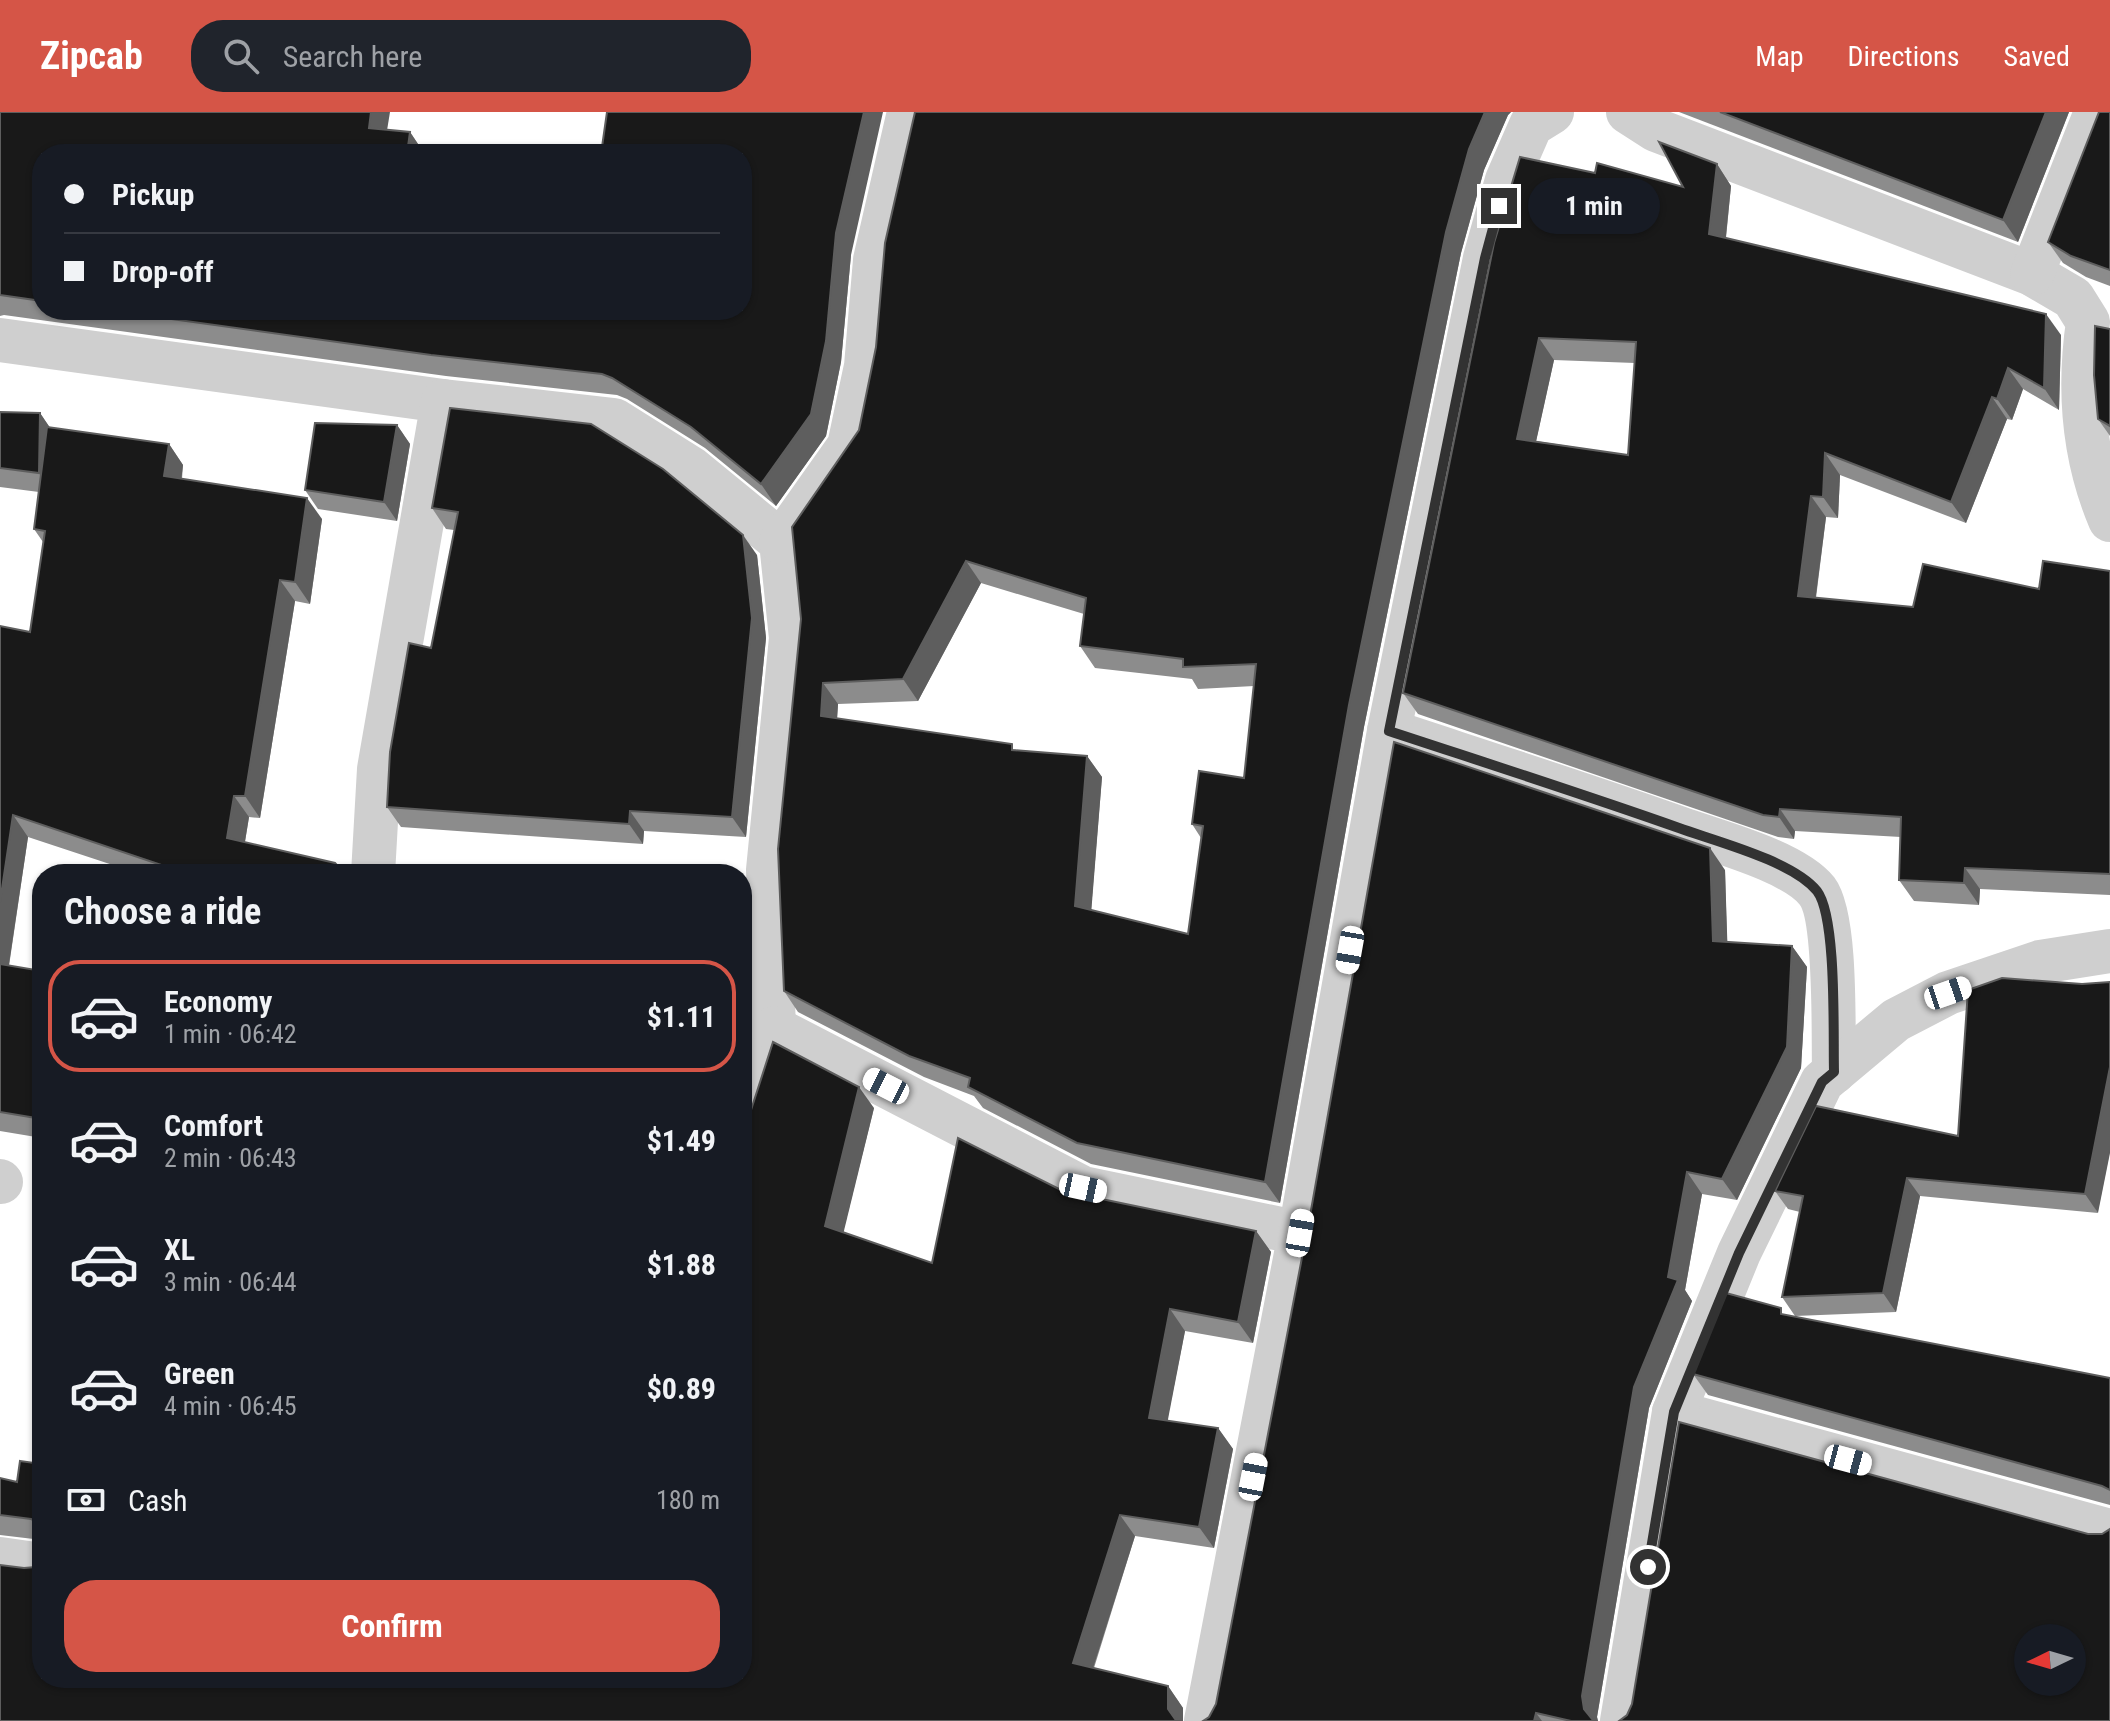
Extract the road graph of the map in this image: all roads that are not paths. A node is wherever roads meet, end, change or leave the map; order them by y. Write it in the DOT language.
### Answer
graph roads {
  1 [pos="909,112"];
  2 [pos="1552,112"];
  3 [pos="1628,112"];
  4 [pos="2096,112"];
  5 [pos="2032,274"];
  6 [pos="0,340"];
  7 [pos="443,401"];
  8 [pos="2110,520"];
  9 [pos="781,542"];
  10 [pos="1389,731"];
  11 [pos="374,864"];
  12 [pos="2110,951"];
  13 [pos="774,1028"];
  14 [pos="1834,1072"];
  15 [pos="752,1093"];
  16 [pos="1300,1233"];
  17 [pos="1674,1412"];
  18 [pos="2110,1531"];
  19 [pos="0,1559"];
  20 [pos="32,1564"];
  21 [pos="1206,1721"];
  22 [pos="1622,1721"];
  1 -- 9 [label="street"];
  2 -- 10 [label="street"];
  3 -- 5 [label="street"];
  4 -- 5 [label="street"];
  5 -- 8 [label="street"];
  6 -- 7 [label="street"];
  7 -- 9 [label="street"];
  7 -- 11 [label="street"];
  9 -- 13 [label="street"];
  10 -- 14 [label="street"];
  10 -- 16 [label="street"];
  12 -- 14 [label="street"];
  13 -- 15 [label="street"];
  13 -- 16 [label="street"];
  14 -- 17 [label="street"];
  16 -- 21 [label="street"];
  17 -- 18 [label="street"];
  17 -- 22 [label="street"];
  19 -- 20 [label="street"];
}
